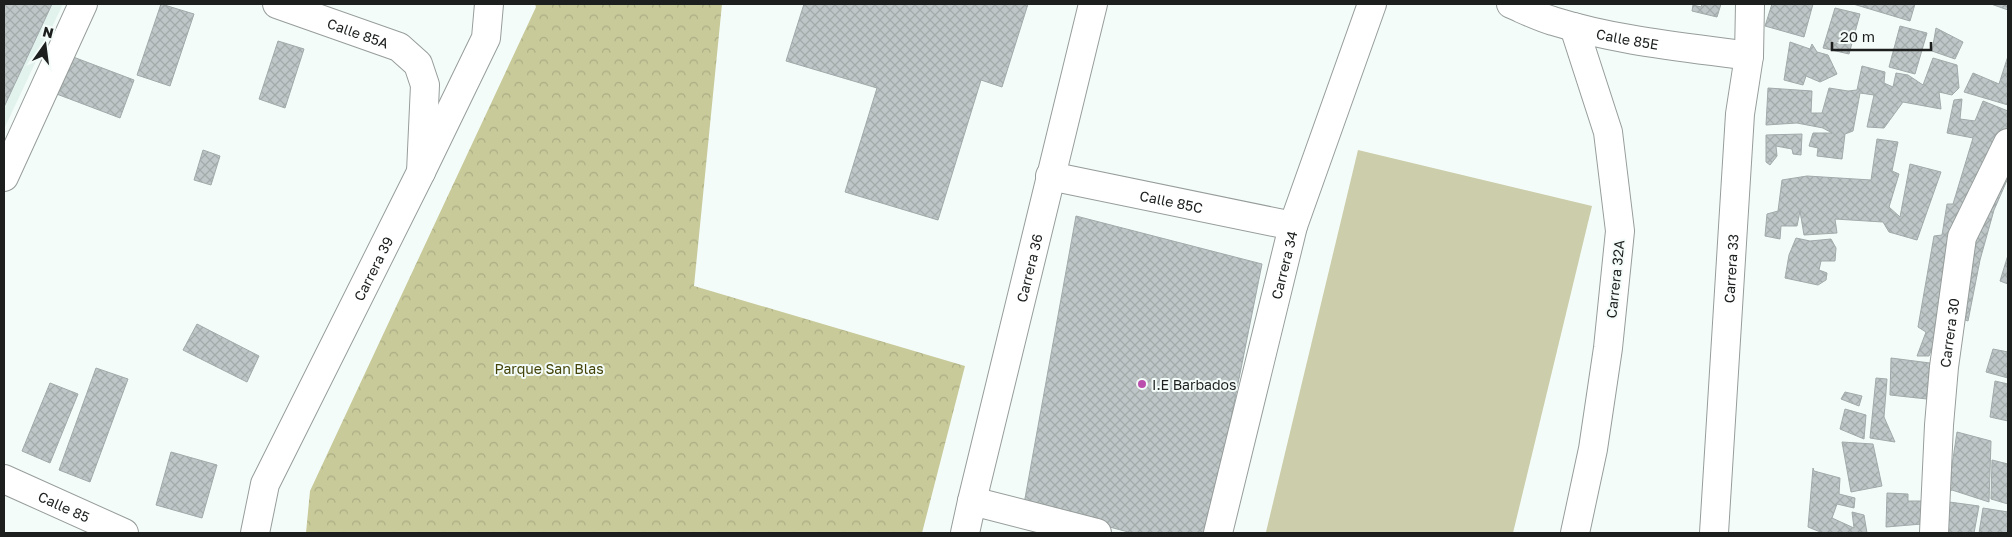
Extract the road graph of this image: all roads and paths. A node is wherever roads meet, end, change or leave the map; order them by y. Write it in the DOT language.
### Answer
graph roads {
  1 [pos="83,4"];
  2 [pos="277,4"];
  3 [pos="489,4"];
  4 [pos="1094,4"];
  5 [pos="1372,4"];
  6 [pos="1511,4"];
  7 [pos="1750,4"];
  8 [pos="1574,27"];
  9 [pos="1749,56"];
  10 [pos="2008,143"];
  11 [pos="421,172"];
  12 [pos="1050,176"];
  13 [pos="4,177"];
  14 [pos="1293,226"];
  15 [pos="4,479"];
  16 [pos="972,501"];
  17 [pos="124,533"];
  18 [pos="255,533"];
  19 [pos="966,533"];
  20 [pos="1097,533"];
  21 [pos="1218,533"];
  22 [pos="1574,533"];
  23 [pos="1714,533"];
  24 [pos="1934,533"];
  1 -- 13 [label="street"];
  2 -- 11 [label="street, Calle 85A"];
  3 -- 11 [label="street, Carrera 39"];
  4 -- 12 [label="street, Carrera 36"];
  5 -- 14 [label="street, Carrera 34"];
  6 -- 8 [label="street, Calle 85E"];
  7 -- 9 [label="street, Carrera 33"];
  8 -- 9 [label="street, Calle 85E"];
  8 -- 22 [label="street, Carrera 32A"];
  9 -- 23 [label="street, Carrera 33"];
  10 -- 24 [label="street, Carrera 30"];
  11 -- 18 [label="street, Carrera 39"];
  12 -- 14 [label="street, Calle 85C"];
  12 -- 16 [label="street, Carrera 36"];
  14 -- 21 [label="street, Carrera 34"];
  15 -- 17 [label="street, Calle 85"];
  16 -- 19 [label="street, Carrera 36"];
  16 -- 20 [label="street"];
}
